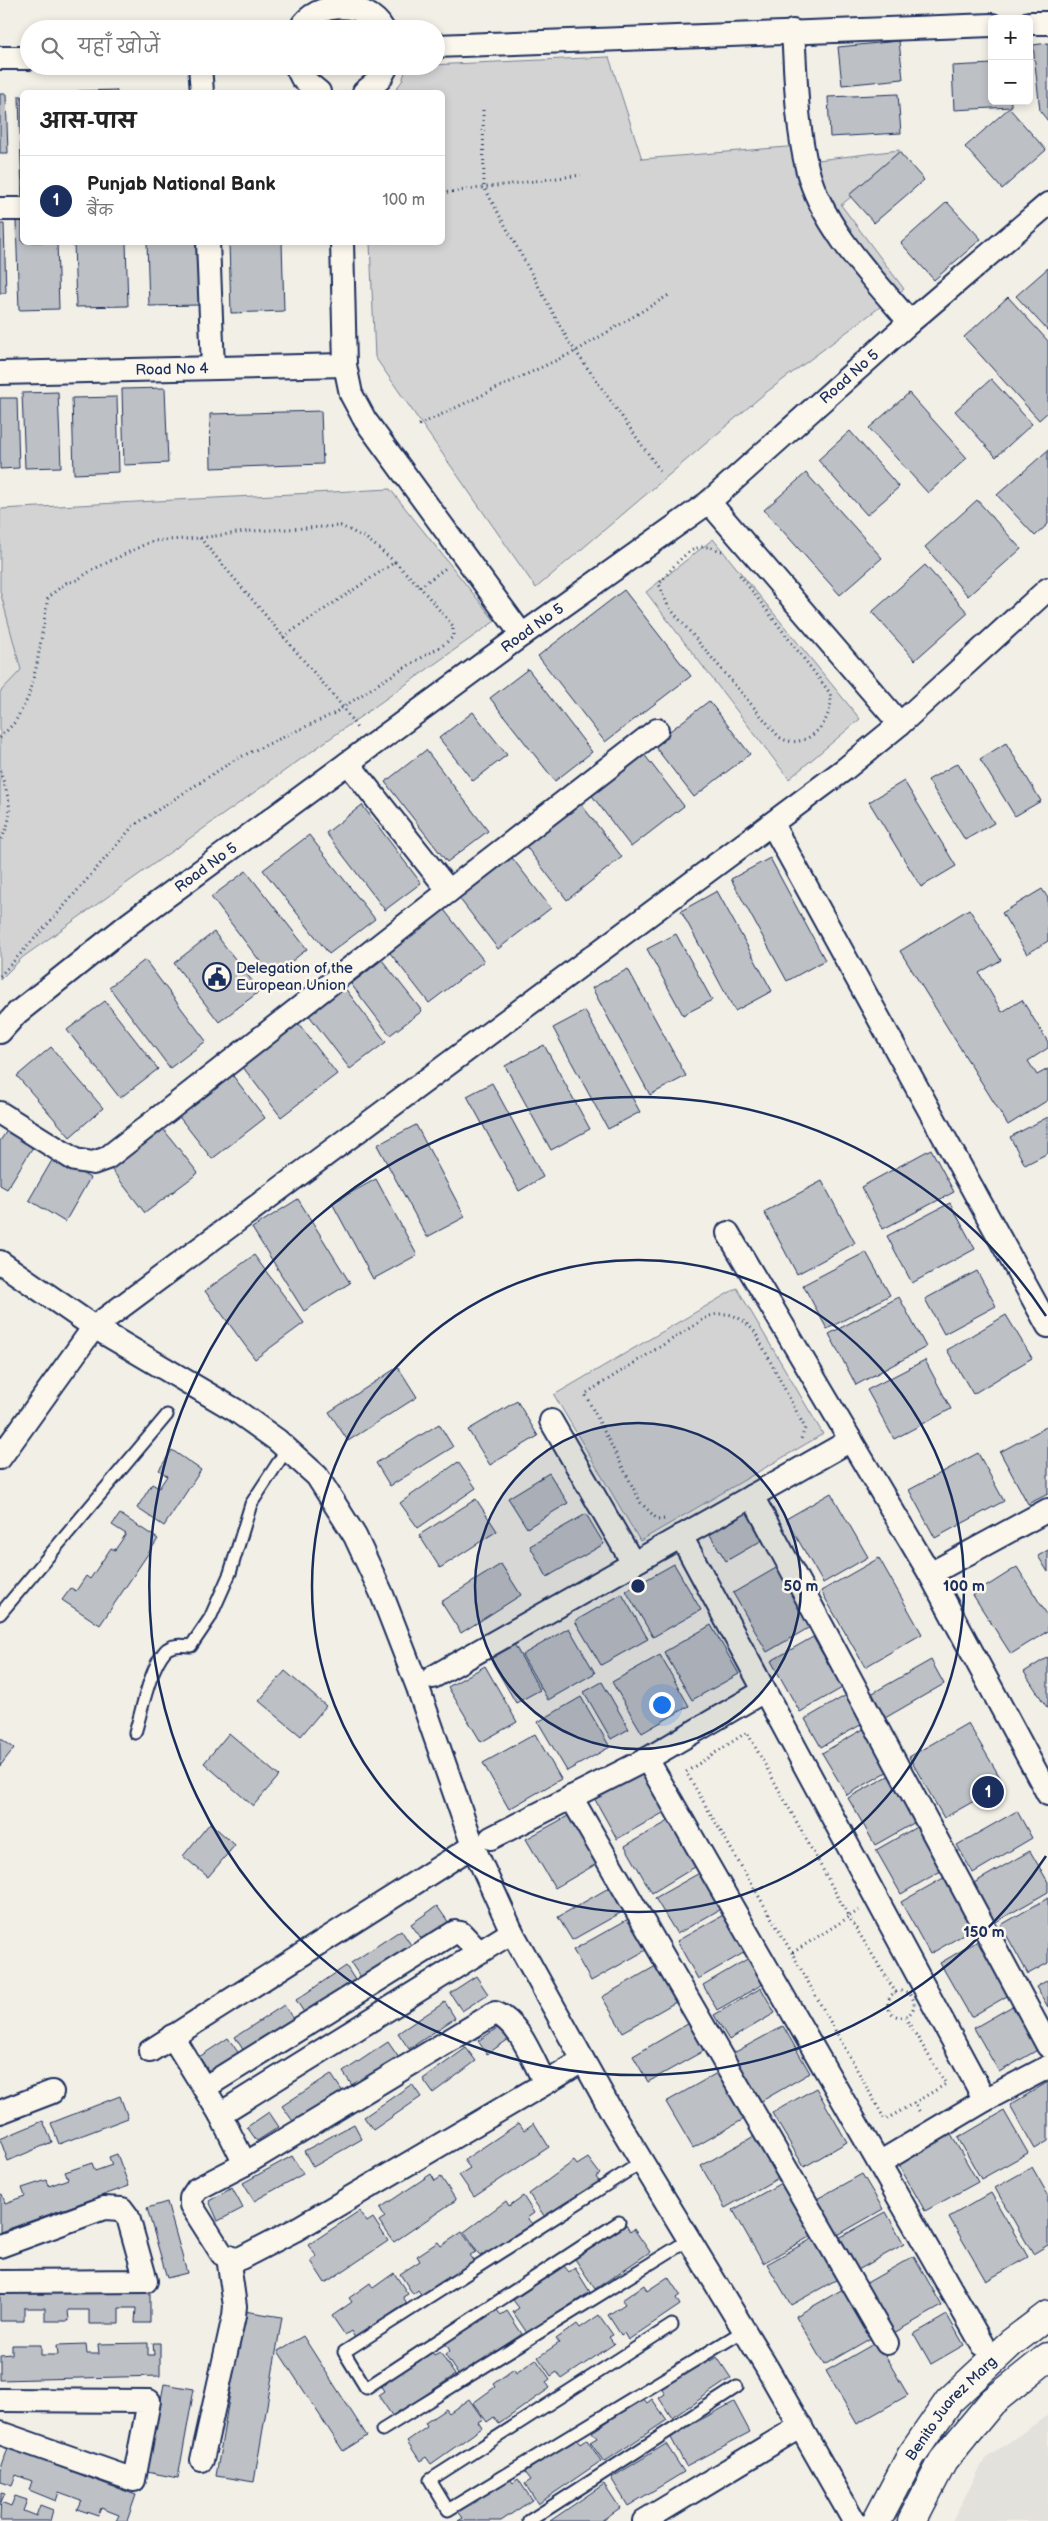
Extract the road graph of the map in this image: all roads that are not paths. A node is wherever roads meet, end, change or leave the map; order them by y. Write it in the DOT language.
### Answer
graph roads {
  1 [pos="347,2"];
  2 [pos="307,20"];
  3 [pos="376,20"];
  4 [pos="1033,23"];
  5 [pos="1048,23"];
  6 [pos="988,24"];
  7 [pos="793,31"];
  8 [pos="445,46"];
  9 [pos="0,58"];
  10 [pos="20,58"];
  11 [pos="201,75"];
  12 [pos="300,75"];
  13 [pos="382,75"];
  14 [pos="202,90"];
  15 [pos="317,90"];
  16 [pos="366,90"];
  17 [pos="1048,204"];
  18 [pos="0,209"];
  19 [pos="20,209"];
  20 [pos="208,245"];
  21 [pos="342,245"];
  22 [pos="910,322"];
  23 [pos="345,365"];
  24 [pos="213,368"];
  25 [pos="0,373"];
  26 [pos="710,502"];
  27 [pos="1048,589"];
  28 [pos="522,635"];
  29 [pos="900,724"];
  30 [pos="657,730"];
  31 [pos="348,763"];
  32 [pos="772,824"];
  33 [pos="448,891"];
  34 [pos="0,1032"];
  35 [pos="0,1113"];
  36 [pos="728,1233"];
  37 [pos="0,1262"];
  38 [pos="1048,1326"];
  39 [pos="94,1327"];
  40 [pos="168,1415"];
  41 [pos="551,1422"];
  42 [pos="851,1440"];
  43 [pos="287,1449"];
  44 [pos="0,1458"];
  45 [pos="752,1496"];
  46 [pos="1048,1510"];
  47 [pos="681,1536"];
  48 [pos="633,1563"];
  49 [pos="930,1574"];
  50 [pos="0,1614"];
  51 [pos="433,1677"];
  52 [pos="764,1691"];
  53 [pos="135,1733"];
  54 [pos="647,1759"];
  55 [pos="1045,1782"];
  56 [pos="571,1797"];
  57 [pos="482,1842"];
  58 [pos="512,1932"];
  59 [pos="479,1952"];
  60 [pos="172,2036"];
  61 [pos="1048,2046"];
  62 [pos="150,2051"];
  63 [pos="582,2061"];
  64 [pos="1048,2067"];
  65 [pos="545,2083"];
  66 [pos="204,2088"];
  67 [pos="52,2092"];
  68 [pos="985,2100"];
  69 [pos="0,2112"];
  70 [pos="220,2114"];
  71 [pos="642,2162"];
  72 [pos="879,2163"];
  73 [pos="245,2164"];
  74 [pos="619,2222"];
  75 [pos="690,2239"];
  76 [pos="0,2246"];
  77 [pos="228,2257"];
  78 [pos="0,2282"];
  79 [pos="1048,2314"];
  80 [pos="672,2325"];
  81 [pos="745,2330"];
  82 [pos="887,2343"];
  83 [pos="982,2344"];
  84 [pos="1048,2357"];
  85 [pos="737,2387"];
  86 [pos="0,2400"];
  87 [pos="801,2426"];
  88 [pos="382,2430"];
  89 [pos="0,2433"];
  90 [pos="202,2460"];
  91 [pos="529,2521"];
  92 [pos="644,2521"];
  93 [pos="854,2521"];
  94 [pos="877,2521"];
  95 [pos="912,2521"];
  1 -- 2 [label="street"];
  1 -- 3 [label="street"];
  4 -- 5 [label="street"];
  6 -- 7 [label="street"];
  7 -- 8 [label="street"];
  7 -- 22 [label="street"];
  9 -- 10 [label="street"];
  11 -- 14 [label="street"];
  12 -- 15 [label="street"];
  13 -- 16 [label="street"];
  17 -- 22 [label="street, Road No 5"];
  18 -- 19 [label="street"];
  20 -- 24 [label="street"];
  21 -- 23 [label="street"];
  22 -- 26 [label="street, Road No 5"];
  23 -- 24 [label="street, Road No 4"];
  23 -- 28 [label="street"];
  24 -- 25 [label="street, Road No 4"];
  26 -- 28 [label="street, Road No 5"];
  26 -- 29 [label="street"];
  27 -- 29 [label="street"];
  28 -- 31 [label="street, Road No 5"];
  29 -- 32 [label="street"];
  30 -- 33 [label="street"];
  31 -- 33 [label="street"];
  31 -- 34 [label="street, Road No 5"];
  32 -- 38 [label="street"];
  32 -- 39 [label="street"];
  33 -- 35 [label="street"];
  36 -- 42 [label="street"];
  37 -- 39 [label="street"];
  39 -- 43 [label="street"];
  39 -- 44 [label="street"];
  40 -- 50 [label="lane"];
  41 -- 48 [label="street"];
  42 -- 45 [label="street"];
  42 -- 49 [label="street"];
  43 -- 53 [label="lane"];
  43 -- 57 [label="street"];
  45 -- 47 [label="street"];
  45 -- 61 [label="street"];
  46 -- 49 [label="street"];
  47 -- 48 [label="street"];
  47 -- 52 [label="street"];
  48 -- 51 [label="street"];
  49 -- 55 [label="street"];
  52 -- 54 [label="street"];
  52 -- 68 [label="street"];
  54 -- 56 [label="street"];
  54 -- 72 [label="street"];
  56 -- 57 [label="street"];
  56 -- 82 [label="street"];
  57 -- 58 [label="street"];
  57 -- 60 [label="street"];
  58 -- 59 [label="street"];
  58 -- 63 [label="street"];
  59 -- 66 [label="street"];
  59 -- 70 [label="street"];
  60 -- 62 [label="street"];
  60 -- 66 [label="street"];
  63 -- 65 [label="street"];
  63 -- 71 [label="street"];
  64 -- 68 [label="street"];
  65 -- 73 [label="street"];
  65 -- 77 [label="street"];
  66 -- 70 [label="street"];
  67 -- 69 [label="street"];
  68 -- 72 [label="street"];
  70 -- 73 [label="street"];
  71 -- 74 [label="lane"];
  71 -- 75 [label="street"];
  72 -- 83 [label="street"];
  73 -- 77 [label="street"];
  75 -- 81 [label="street"];
  75 -- 88 [label="lane"];
  76 -- 78 [label="street"];
  77 -- 90 [label="street"];
  79 -- 94 [label="street, Benito Juarez Marg"];
  80 -- 81 [label="lane"];
  81 -- 87 [label="street"];
  84 -- 95 [label="street, Benito Juarez Marg"];
  85 -- 91 [label="lane"];
  86 -- 89 [label="street"];
  87 -- 92 [label="street"];
  87 -- 93 [label="street"];
}
